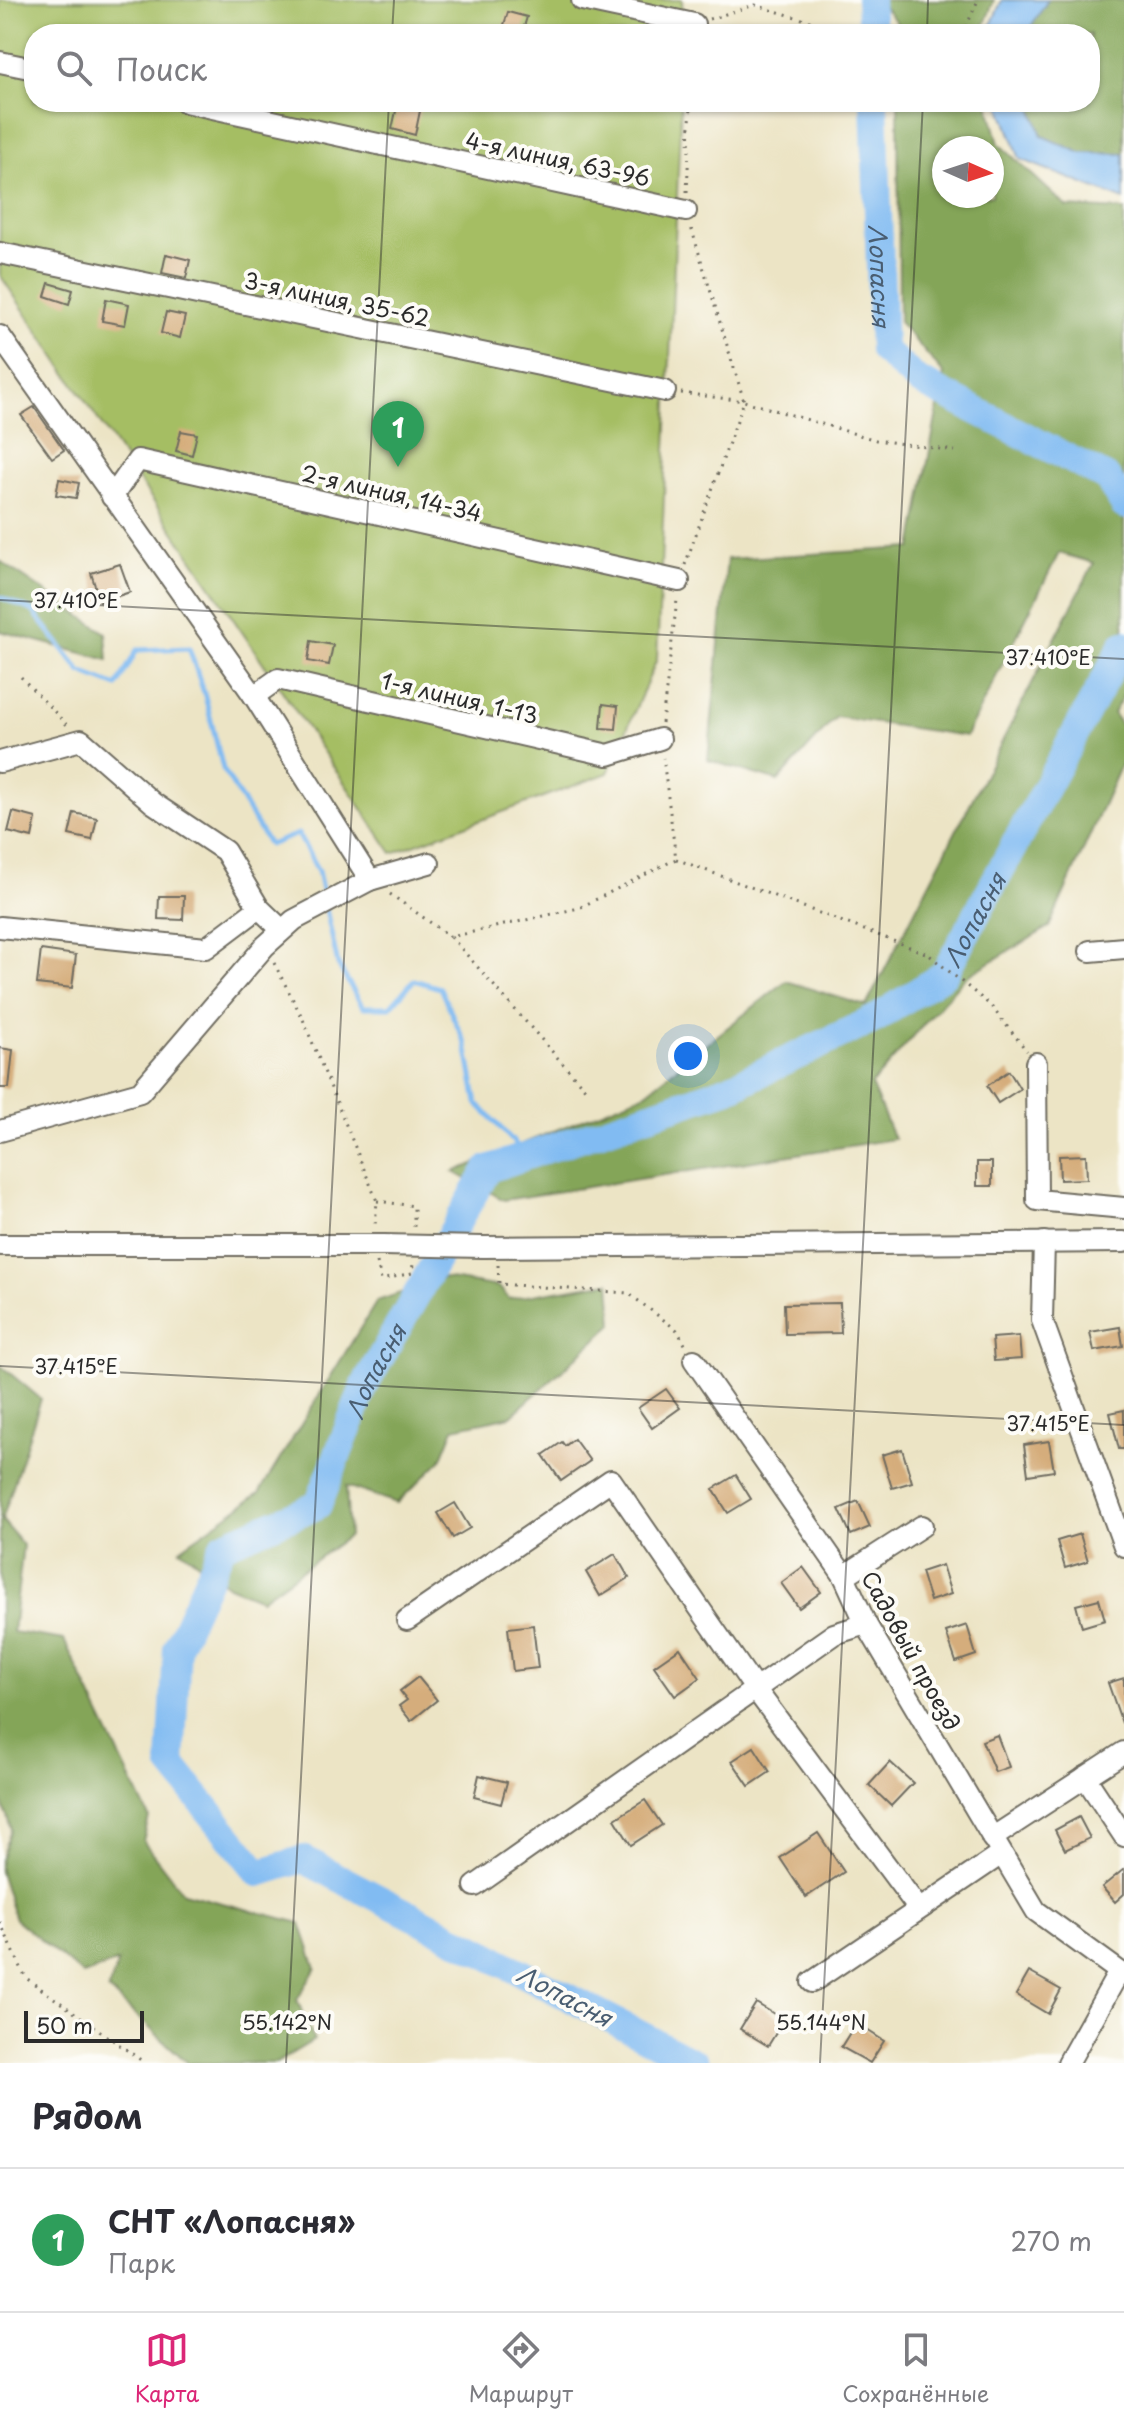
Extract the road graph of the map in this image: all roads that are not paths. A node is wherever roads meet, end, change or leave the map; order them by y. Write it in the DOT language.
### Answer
graph roads {
  1 [pos="582,0"];
  2 [pos="694,24"];
  3 [pos="0,62"];
  4 [pos="24,67"];
  5 [pos="231,112"];
  6 [pos="686,211"];
  7 [pos="0,253"];
  8 [pos="0,336"];
  9 [pos="665,391"];
  10 [pos="112,497"];
  11 [pos="679,581"];
  12 [pos="254,696"];
  13 [pos="660,739"];
  14 [pos="0,762"];
  15 [pos="429,863"];
  16 [pos="370,880"];
  17 [pos="259,908"];
  18 [pos="288,925"];
  19 [pos="0,927"];
  20 [pos="1124,948"];
  21 [pos="1090,951"];
  22 [pos="1036,1063"];
  23 [pos="0,1131"];
  24 [pos="1124,1208"];
  25 [pos="1044,1242"];
  26 [pos="1124,1242"];
  27 [pos="0,1245"];
  28 [pos="694,1360"];
  29 [pos="922,1526"];
  30 [pos="1124,1546"];
  31 [pos="844,1576"];
  32 [pos="407,1620"];
  33 [pos="866,1624"];
  34 [pos="756,1690"];
  35 [pos="1124,1752"];
  36 [pos="1085,1777"];
  37 [pos="1124,1836"];
  38 [pos="996,1846"];
  39 [pos="475,1886"];
  40 [pos="918,1908"];
  41 [pos="1121,1974"];
  42 [pos="812,1982"];
  43 [pos="1068,2063"];
  1 -- 2 [label="street"];
  3 -- 4 [label="street"];
  5 -- 6 [label="street, 4-я линия, 63-96"];
  7 -- 9 [label="street, 3-я линия, 35-62"];
  8 -- 10 [label="street"];
  10 -- 11 [label="street, 2-я линия, 14-34"];
  10 -- 12 [label="street"];
  12 -- 13 [label="street, 1-я линия, 1-13"];
  12 -- 16 [label="street"];
  14 -- 17 [label="street"];
  15 -- 16 [label="street"];
  16 -- 18 [label="street"];
  17 -- 18 [label="street"];
  17 -- 19 [label="street"];
  18 -- 23 [label="street"];
  20 -- 21 [label="street"];
  22 -- 24 [label="street"];
  25 -- 26 [label="street"];
  25 -- 27 [label="street, bridge"];
  25 -- 30 [label="street"];
  28 -- 31 [label="street, Садовый проезд"];
  29 -- 31 [label="street"];
  31 -- 33 [label="street, Садовый проезд"];
  32 -- 34 [label="street"];
  33 -- 34 [label="street"];
  33 -- 38 [label="street, Садовый проезд"];
  34 -- 39 [label="street"];
  34 -- 40 [label="street"];
  35 -- 36 [label="street"];
  36 -- 37 [label="street"];
  36 -- 38 [label="street"];
  38 -- 40 [label="street"];
  38 -- 41 [label="street, Садовый проезд"];
  40 -- 42 [label="street"];
  41 -- 43 [label="street"];
}
